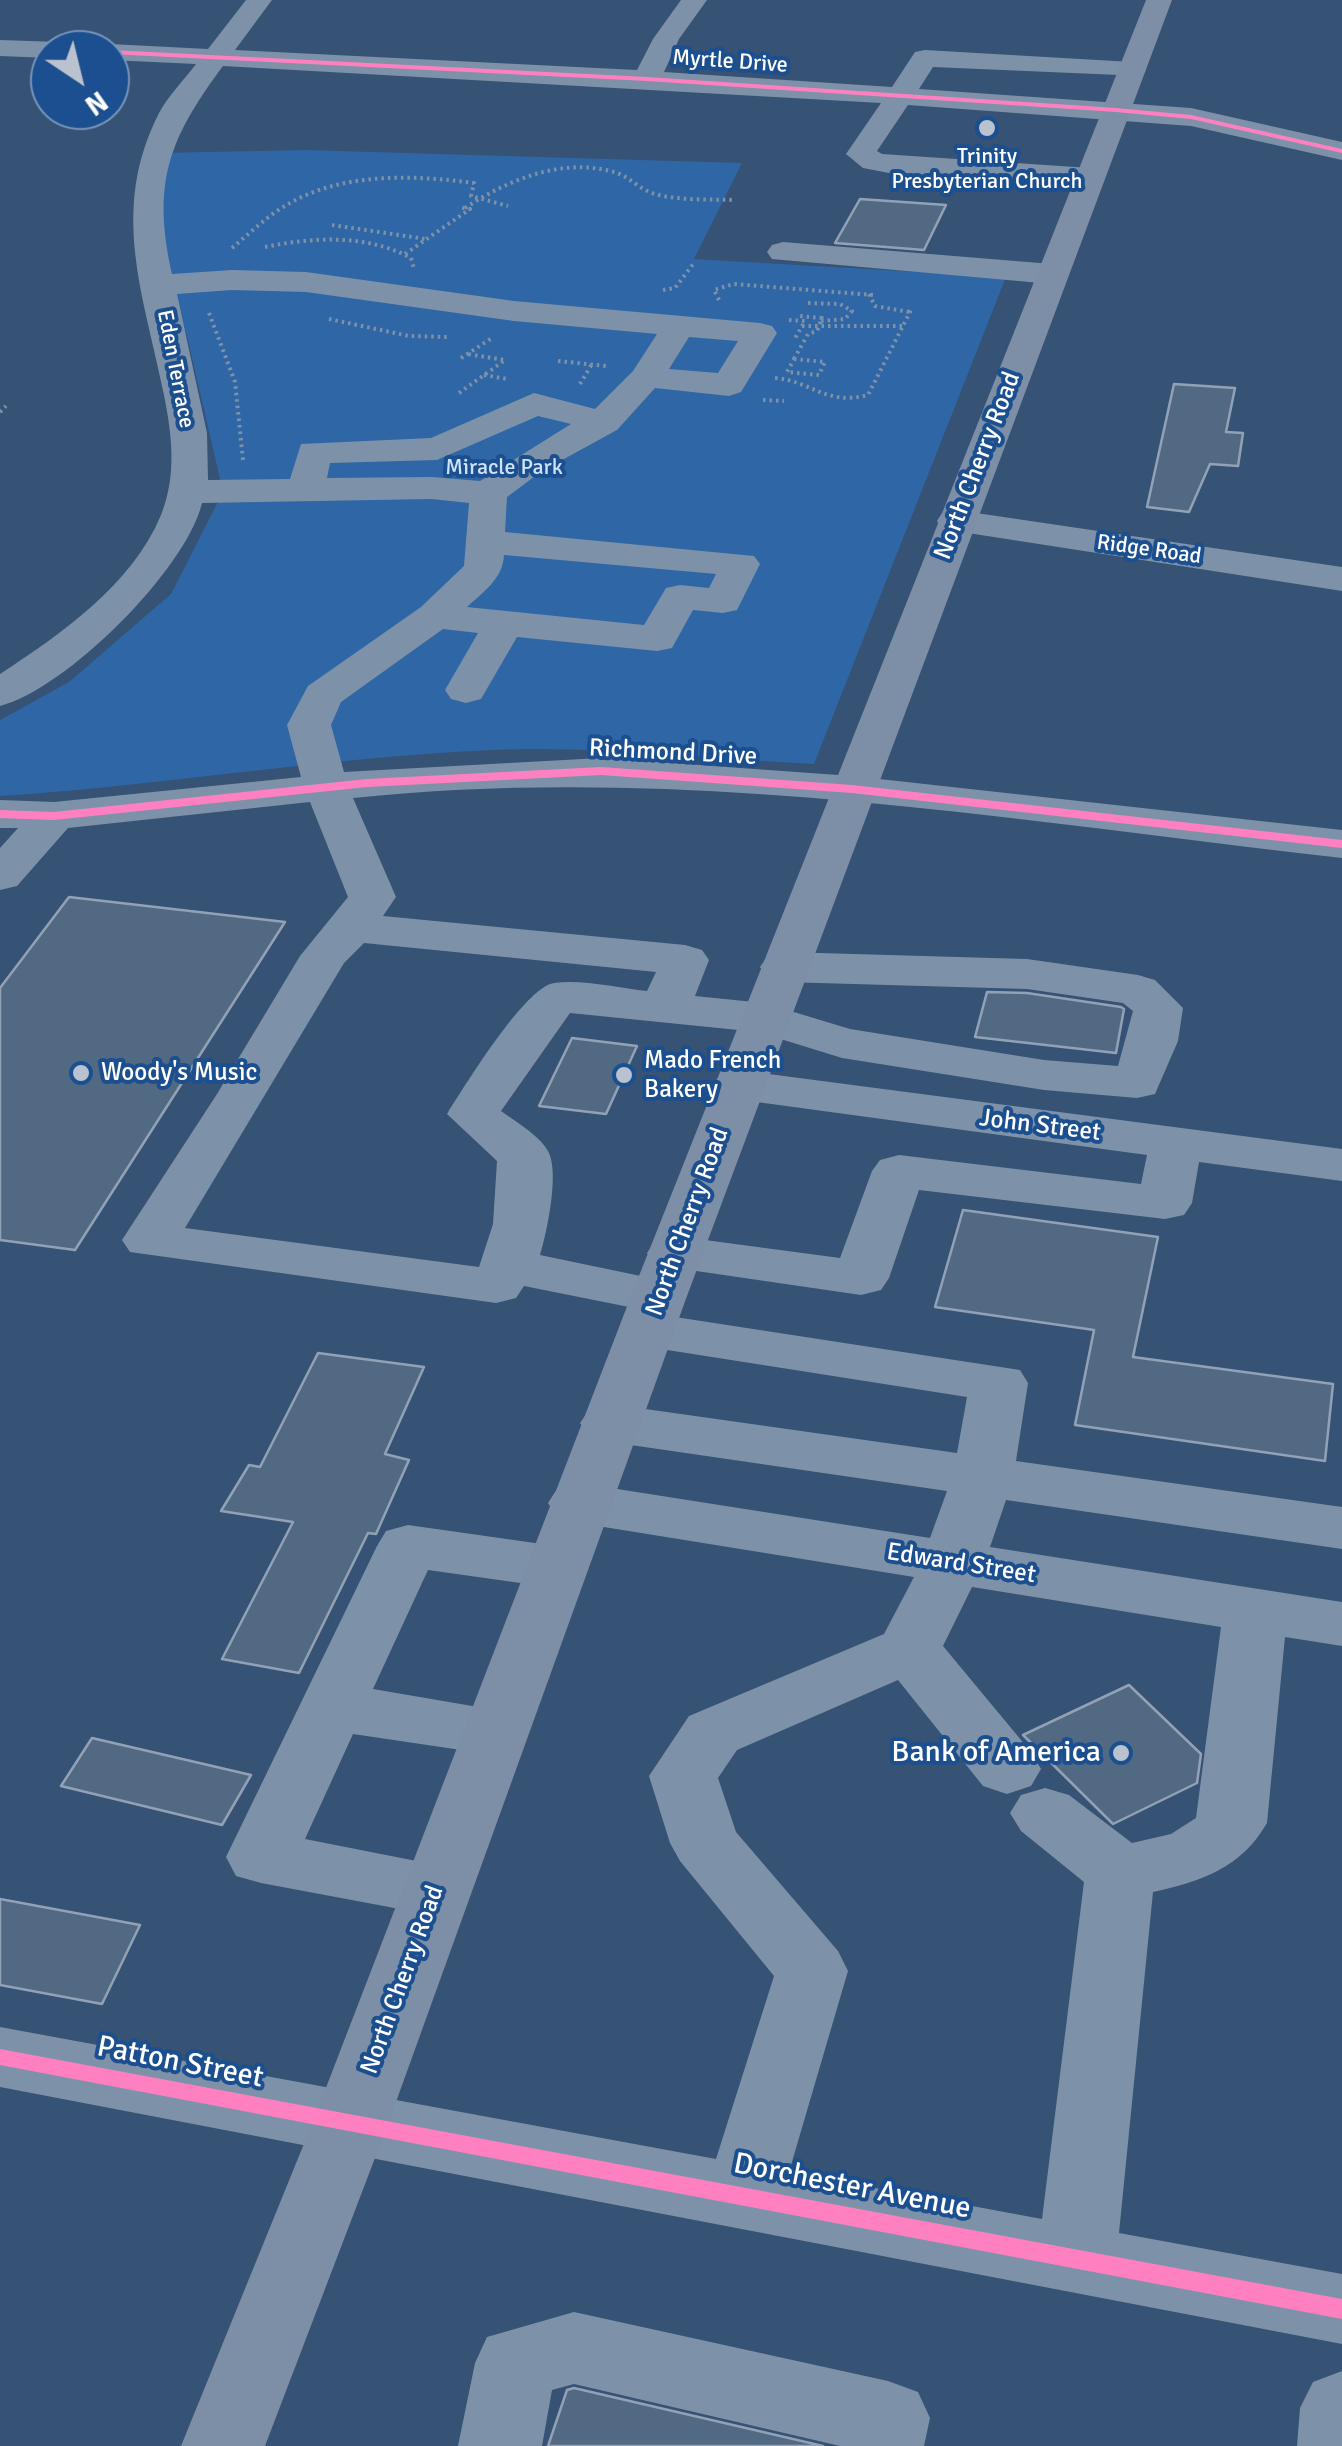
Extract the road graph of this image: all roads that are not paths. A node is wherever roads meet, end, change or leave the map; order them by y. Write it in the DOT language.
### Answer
graph roads {
  1 [pos="259,0"];
  2 [pos="694,0"];
  3 [pos="1159,0"];
  4 [pos="1106,42"];
  5 [pos="0,48"];
  6 [pos="30,49"];
  7 [pos="130,53"];
  8 [pos="218,55"];
  9 [pos="962,64"];
  10 [pos="1130,76"];
  11 [pos="647,79"];
  12 [pos="933,98"];
  13 [pos="895,102"];
  14 [pos="1024,104"];
  15 [pos="949,145"];
  16 [pos="1342,151"];
  17 [pos="1029,173"];
  18 [pos="1090,177"];
  19 [pos="783,252"];
  20 [pos="1052,274"];
  21 [pos="262,281"];
  22 [pos="158,284"];
  23 [pos="366,288"];
  24 [pos="678,326"];
  25 [pos="646,377"];
  26 [pos="604,422"];
  27 [pos="306,490"];
  28 [pos="186,492"];
  29 [pos="488,492"];
  30 [pos="956,521"];
  31 [pos="485,542"];
  32 [pos="1342,578"];
  33 [pos="434,616"];
  34 [pos="504,623"];
  35 [pos="466,690"];
  36 [pos="0,694"];
  37 [pos="326,786"];
  38 [pos="852,790"];
  39 [pos="0,814"];
  40 [pos="54,816"];
  41 [pos="1342,844"];
  42 [pos="0,876"];
  43 [pos="352,926"];
  44 [pos="784,967"];
  45 [pos="666,1006"];
  46 [pos="764,1018"];
  47 [pos="1136,1083"];
  48 [pos="738,1086"];
  49 [pos="1158,1141"];
  50 [pos="1342,1165"];
  51 [pos="510,1266"];
  52 [pos="661,1293"];
  53 [pos="610,1423"];
  54 [pos="983,1477"];
  55 [pos="580,1504"];
  56 [pos="1342,1528"];
  57 [pos="952,1562"];
  58 [pos="556,1567"];
  59 [pos="1254,1610"];
  60 [pos="1342,1624"];
  61 [pos="909,1649"];
  62 [pos="332,1707"];
  63 [pos="495,1731"];
  64 [pos="1120,1872"];
  65 [pos="437,1889"];
  66 [pos="0,2057"];
  67 [pos="350,2124"];
  68 [pos="744,2194"];
  69 [pos="1077,2258"];
  70 [pos="1342,2309"];
  71 [pos="1342,2408"];
  72 [pos="223,2446"];
  73 [pos="500,2446"];
  74 [pos="882,2446"];
  75 [pos="1338,2446"];
  1 -- 8 [label="street, Eden Terrace"];
  2 -- 11 [label="street"];
  3 -- 10 [label="main road, North Cherry Road"];
  4 -- 10 [label="street"];
  5 -- 6 [label="street"];
  7 -- 8 [label="street, Myrtle Drive"];
  8 -- 11 [label="street, Myrtle Drive"];
  8 -- 22 [label="street, Eden Terrace"];
  9 -- 10 [label="street"];
  9 -- 12 [label="street"];
  9 -- 13 [label="street"];
  10 -- 14 [label="street, Myrtle Drive"];
  10 -- 16 [label="street, Myrtle Drive"];
  10 -- 18 [label="main road, North Cherry Road"];
  11 -- 13 [label="street, Myrtle Drive"];
  12 -- 13 [label="street, Myrtle Drive"];
  12 -- 14 [label="street, Myrtle Drive"];
  13 -- 14 [label="street"];
  13 -- 17 [label="street"];
  15 -- 17 [label="street"];
  17 -- 18 [label="street"];
  18 -- 20 [label="main road, North Cherry Road"];
  19 -- 20 [label="street"];
  20 -- 30 [label="main road, North Cherry Road"];
  21 -- 22 [label="street"];
  21 -- 23 [label="street"];
  21 -- 23 [label="street"];
  22 -- 28 [label="street, Eden Terrace"];
  23 -- 24 [label="street"];
  24 -- 25 [label="street"];
  24 -- 25 [label="street"];
  25 -- 26 [label="street"];
  26 -- 27 [label="street"];
  26 -- 29 [label="street"];
  27 -- 28 [label="street"];
  27 -- 29 [label="street"];
  28 -- 36 [label="street, Eden Terrace"];
  29 -- 31 [label="street"];
  30 -- 32 [label="street, Ridge Road"];
  30 -- 38 [label="main road, North Cherry Road"];
  31 -- 33 [label="street"];
  31 -- 34 [label="street"];
  33 -- 34 [label="street"];
  33 -- 37 [label="street"];
  34 -- 35 [label="street"];
  37 -- 38 [label="street, Richmond Drive"];
  37 -- 40 [label="street, Richmond Drive"];
  37 -- 43 [label="street"];
  38 -- 41 [label="street, Richmond Drive"];
  38 -- 44 [label="main road, North Cherry Road"];
  39 -- 40 [label="street, Richmond Drive"];
  40 -- 42 [label="street"];
  43 -- 45 [label="street"];
  43 -- 51 [label="street"];
  44 -- 46 [label="main road, North Cherry Road"];
  44 -- 47 [label="street"];
  45 -- 46 [label="street"];
  45 -- 51 [label="street"];
  46 -- 47 [label="street"];
  46 -- 48 [label="main road, North Cherry Road"];
  47 -- 49 [label="street"];
  48 -- 49 [label="street, John Street"];
  48 -- 52 [label="main road, North Cherry Road"];
  49 -- 50 [label="street, John Street"];
  49 -- 52 [label="street"];
  51 -- 52 [label="street"];
  52 -- 53 [label="main road, North Cherry Road"];
  52 -- 54 [label="street"];
  53 -- 54 [label="street"];
  53 -- 55 [label="main road, North Cherry Road"];
  54 -- 56 [label="street"];
  54 -- 57 [label="street"];
  55 -- 57 [label="street, Edward Street"];
  55 -- 58 [label="main road, North Cherry Road"];
  57 -- 59 [label="street, Edward Street"];
  57 -- 61 [label="street"];
  58 -- 62 [label="street"];
  58 -- 63 [label="main road, North Cherry Road"];
  59 -- 60 [label="street, Edward Street"];
  59 -- 64 [label="street"];
  61 -- 64 [label="street"];
  61 -- 68 [label="street"];
  62 -- 63 [label="street"];
  62 -- 65 [label="street"];
  63 -- 65 [label="main road, North Cherry Road"];
  64 -- 69 [label="street"];
  65 -- 67 [label="main road, North Cherry Road"];
  66 -- 67 [label="street, Patton Street"];
  67 -- 68 [label="street, Dorchester Avenue"];
  67 -- 72 [label="main road, North Cherry Road"];
  68 -- 69 [label="street, Dorchester Avenue"];
  69 -- 70 [label="street, Dorchester Avenue"];
  71 -- 75 [label="street"];
  73 -- 74 [label="street"];
}
